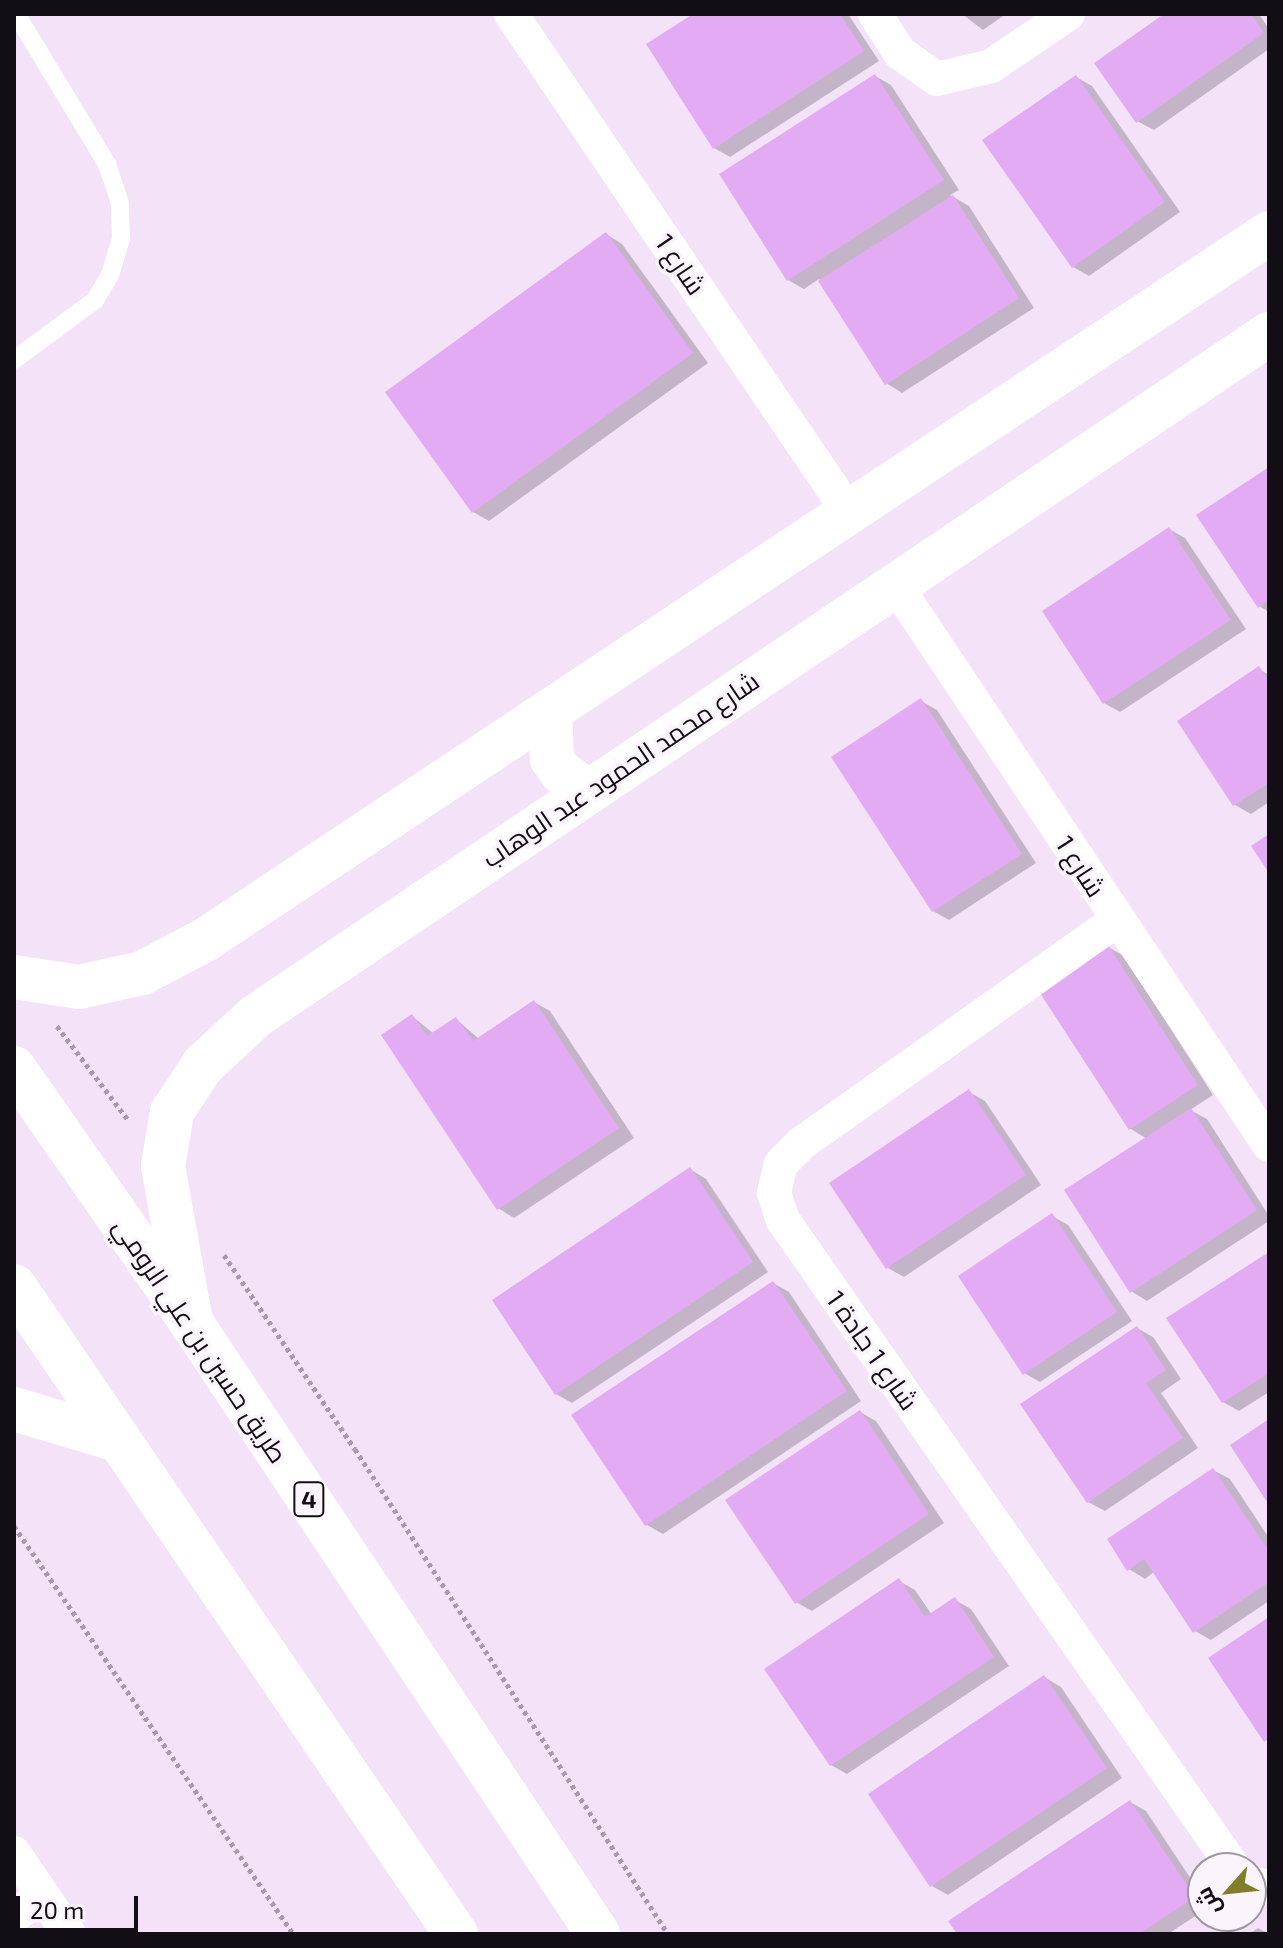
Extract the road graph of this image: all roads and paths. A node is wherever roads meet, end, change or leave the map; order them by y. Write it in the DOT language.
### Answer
graph roads {
  1 [pos="16,14"];
  2 [pos="511,14"];
  3 [pos="875,14"];
  4 [pos="1068,14"];
  5 [pos="1269,233"];
  6 [pos="1269,334"];
  7 [pos="14,360"];
  8 [pos="850,514"];
  9 [pos="895,584"];
  10 [pos="550,713"];
  11 [pos="587,791"];
  12 [pos="1117,920"];
  13 [pos="18,978"];
  14 [pos="14,1068"];
  15 [pos="1269,1145"];
  16 [pos="163,1166"];
  17 [pos="216,1243"];
  18 [pos="14,1286"];
  19 [pos="191,1322"];
  20 [pos="14,1409"];
  21 [pos="118,1440"];
  22 [pos="14,1526"];
  23 [pos="1223,1852"];
  24 [pos="14,1853"];
  25 [pos="43,1896"];
  26 [pos="14,1916"];
  27 [pos="69,1934"];
  28 [pos="293,1934"];
  29 [pos="456,1934"];
  30 [pos="598,1934"];
  31 [pos="668,1934"];
  1 -- 7 [label="lane"];
  2 -- 8 [label="street, شارع 1"];
  3 -- 4 [label="street"];
  5 -- 8 [label="main road"];
  6 -- 9 [label="main road, شارع محمد الحمود عبد الوهاب"];
  8 -- 10 [label="main road"];
  9 -- 11 [label="main road, شارع محمد الحمود عبد الوهاب"];
  9 -- 12 [label="street, شارع 1"];
  10 -- 11 [label="main road"];
  10 -- 13 [label="main road"];
  11 -- 16 [label="main road, شارع محمد الحمود عبد الوهاب"];
  12 -- 15 [label="street, شارع 1"];
  12 -- 23 [label="street, شارع 1 جادة 1"];
  13 -- 16 [label="path"];
  14 -- 19 [label="main road, طريق حسين بن علي الرومي / 4"];
  16 -- 19 [label="main road, شارع محمد الحمود عبد الوهاب"];
  17 -- 31 [label="path"];
  18 -- 21 [label="main road"];
  19 -- 30 [label="main road, طريق حسين بن علي الرومي / 4"];
  20 -- 21 [label="main road"];
  21 -- 29 [label="main road"];
  22 -- 28 [label="path"];
  24 -- 25 [label="street"];
  25 -- 26 [label="street"];
  25 -- 27 [label="street"];
}
